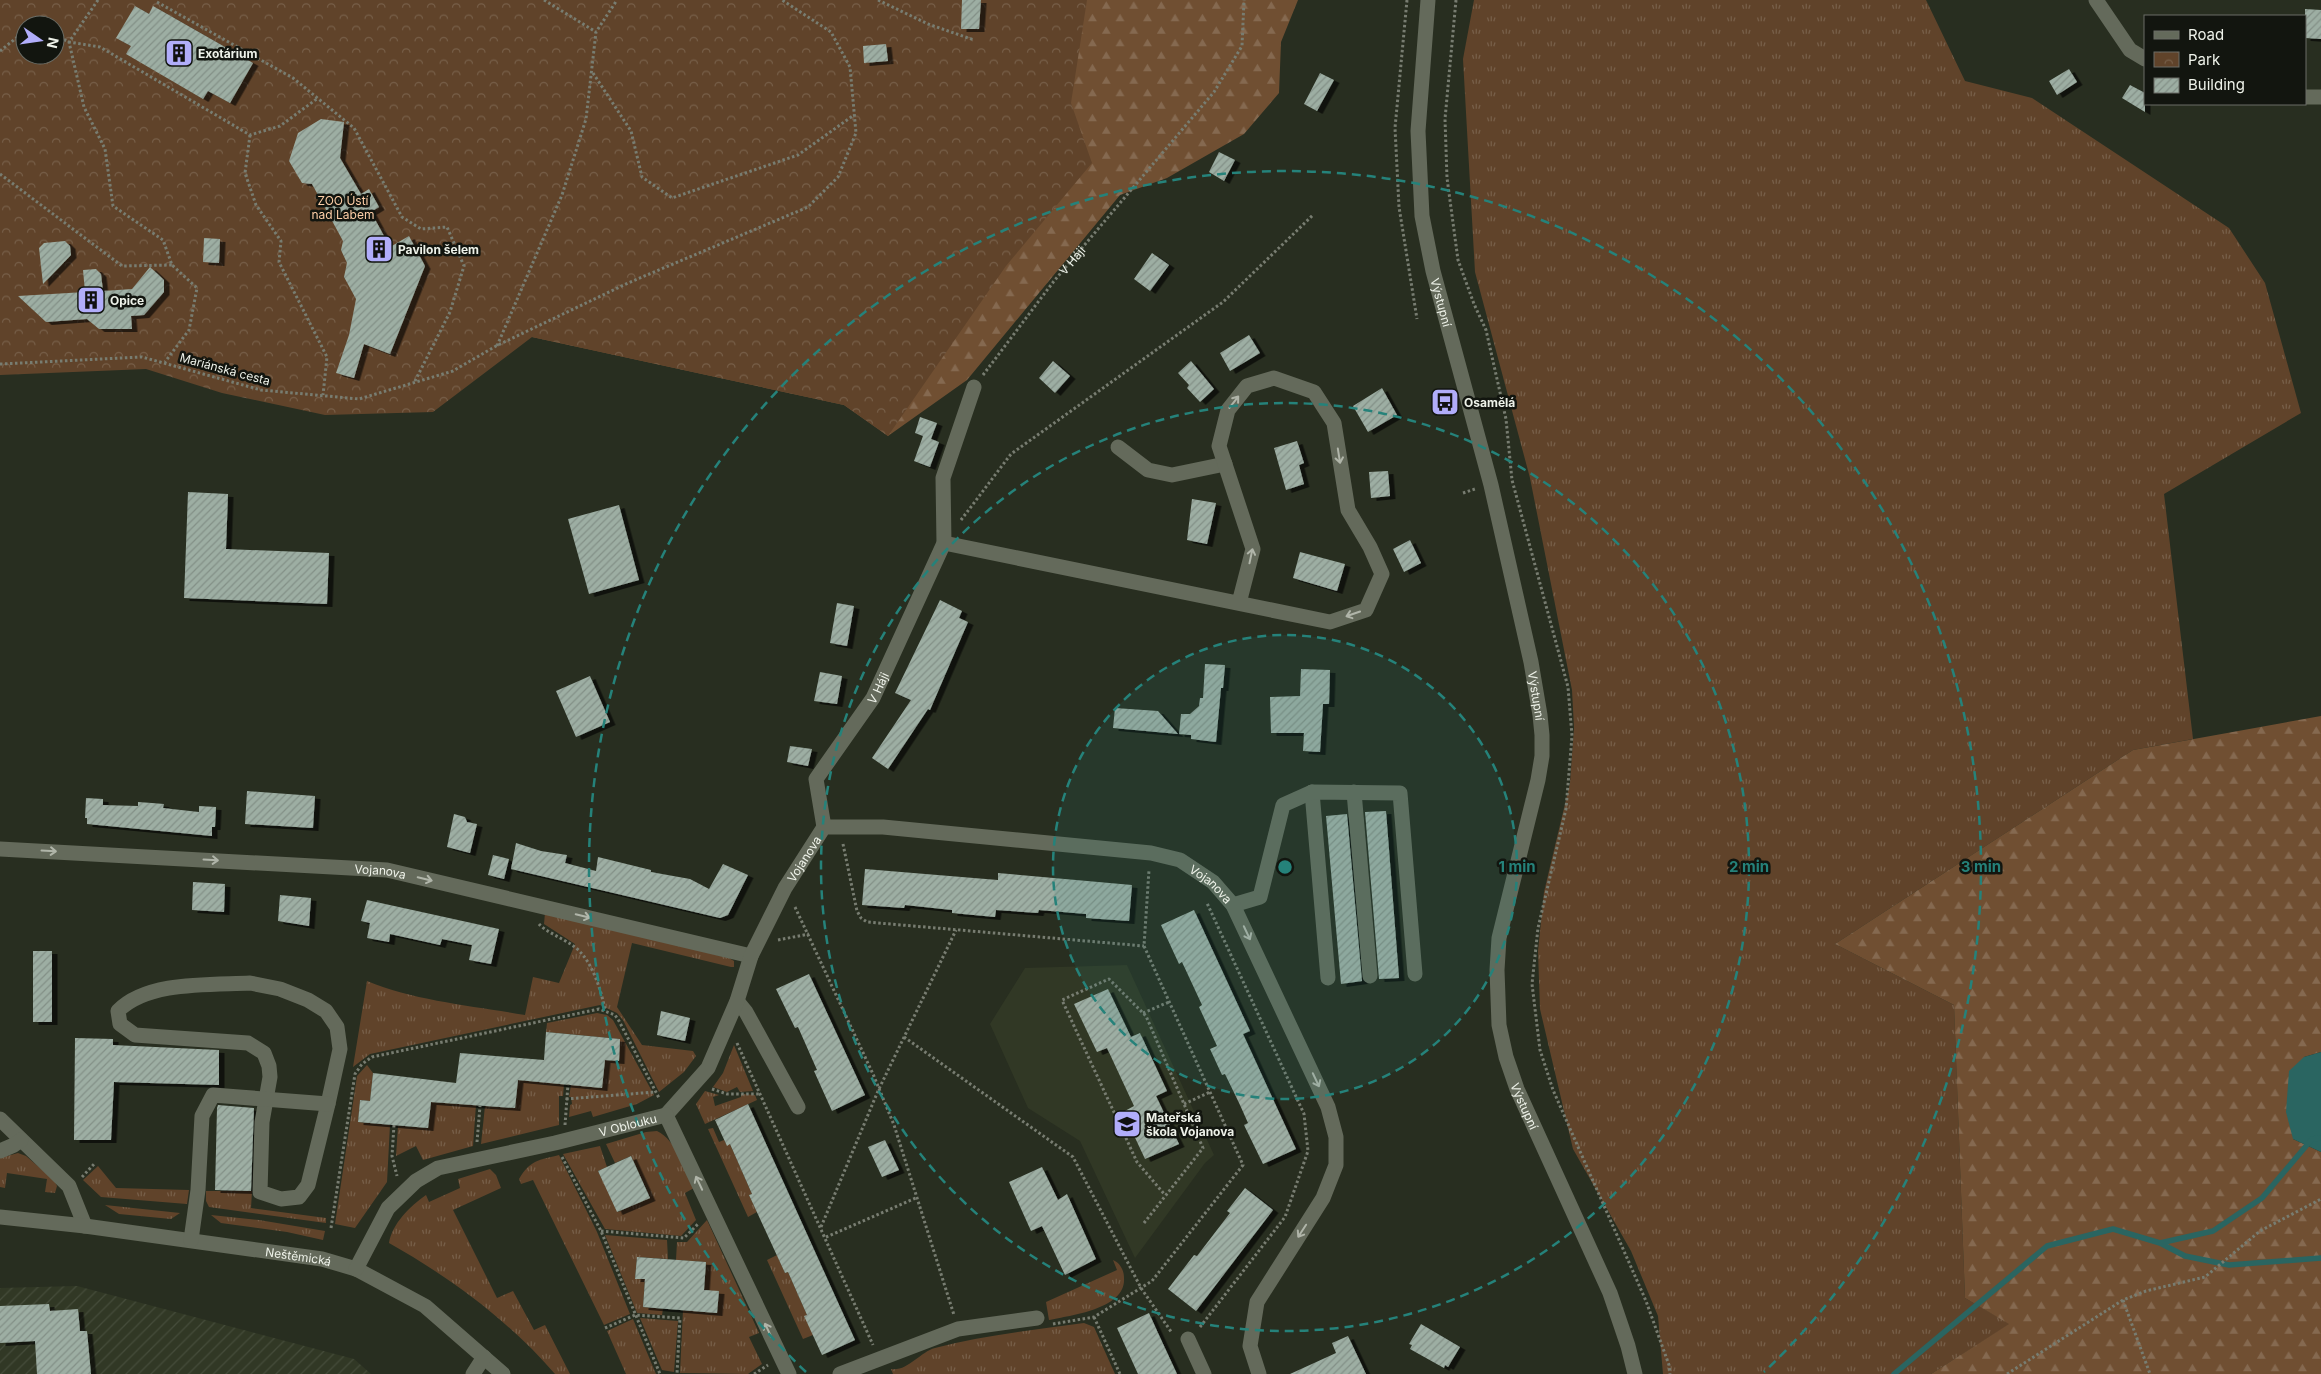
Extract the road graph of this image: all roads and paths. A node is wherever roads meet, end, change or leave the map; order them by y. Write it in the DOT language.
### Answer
graph roads {
  1 [pos="98,0"];
  2 [pos="544,0"];
  3 [pos="617,0"];
  4 [pos="782,0"];
  5 [pos="878,0"];
  6 [pos="1244,0"];
  7 [pos="1428,0"];
  8 [pos="1456,0"];
  9 [pos="2096,0"];
  10 [pos="157,2"];
  11 [pos="596,32"];
  12 [pos="15,39"];
  13 [pos="65,40"];
  14 [pos="974,40"];
  15 [pos="69,42"];
  16 [pos="0,51"];
  17 [pos="2144,58"];
  18 [pos="593,72"];
  19 [pos="2306,97"];
  20 [pos="2321,97"];
  21 [pos="318,98"];
  22 [pos="854,115"];
  23 [pos="250,135"];
  24 [pos="0,174"];
  25 [pos="1313,215"];
  26 [pos="172,264"];
  27 [pos="496,346"];
  28 [pos="165,362"];
  29 [pos="0,364"];
  30 [pos="414,384"];
  31 [pos="974,387"];
  32 [pos="323,396"];
  33 [pos="1118,447"];
  34 [pos="1225,464"];
  35 [pos="944,543"];
  36 [pos="1240,603"];
  37 [pos="1312,792"];
  38 [pos="1354,792"];
  39 [pos="832,828"];
  40 [pos="0,849"];
  41 [pos="1151,854"];
  42 [pos="1213,882"];
  43 [pos="785,888"];
  44 [pos="1233,905"];
  45 [pos="543,907"];
  46 [pos="956,930"];
  47 [pos="809,934"];
  48 [pos="1144,946"];
  49 [pos="754,950"];
  50 [pos="1415,974"];
  51 [pos="1370,976"];
  52 [pos="1328,978"];
  53 [pos="737,1001"];
  54 [pos="1169,1002"];
  55 [pos="605,1010"];
  56 [pos="1143,1013"];
  57 [pos="727,1025"];
  58 [pos="904,1037"];
  59 [pos="698,1079"];
  60 [pos="568,1084"];
  61 [pos="878,1091"];
  62 [pos="655,1092"];
  63 [pos="1210,1092"];
  64 [pos="761,1094"];
  65 [pos="266,1099"];
  66 [pos="566,1099"];
  67 [pos="328,1104"];
  68 [pos="1184,1104"];
  69 [pos="480,1106"];
  70 [pos="798,1107"];
  71 [pos="666,1115"];
  72 [pos="0,1119"];
  73 [pos="394,1125"];
  74 [pos="20,1140"];
  75 [pos="561,1142"];
  76 [pos="477,1145"];
  77 [pos="0,1151"];
  78 [pos="95,1163"];
  79 [pos="81,1178"];
  80 [pos="406,1191"];
  81 [pos="1165,1195"];
  82 [pos="916,1198"];
  83 [pos="2321,1199"];
  84 [pos="711,1210"];
  85 [pos="0,1218"];
  86 [pos="1144,1223"];
  87 [pos="85,1226"];
  88 [pos="821,1227"];
  89 [pos="331,1228"];
  90 [pos="600,1231"];
  91 [pos="826,1237"];
  92 [pos="191,1240"];
  93 [pos="356,1269"];
  94 [pos="1141,1288"];
  95 [pos="2123,1300"];
  96 [pos="635,1315"];
  97 [pos="1094,1317"];
  98 [pos="1037,1318"];
  99 [pos="606,1328"];
  100 [pos="958,1328"];
  101 [pos="1188,1339"];
  102 [pos="875,1350"];
  103 [pos="484,1356"];
  104 [pos="474,1374"];
  105 [pos="504,1374"];
  106 [pos="660,1374"];
  107 [pos="665,1374"];
  108 [pos="677,1374"];
  109 [pos="789,1374"];
  110 [pos="840,1374"];
  111 [pos="1120,1374"];
  112 [pos="1204,1374"];
  113 [pos="1258,1374"];
  114 [pos="1634,1374"];
  115 [pos="1670,1374"];
  116 [pos="2007,1374"];
  117 [pos="2150,1374"];
  1 -- 15 [label="path"];
  2 -- 11 [label="path"];
  3 -- 11 [label="path"];
  4 -- 22 [label="path, Mariánská cesta"];
  5 -- 14 [label="path"];
  6 -- 31 [label="path, V Háji"];
  7 -- 114 [label="street, Výstupní"];
  8 -- 115 [label="path"];
  9 -- 17 [label="street"];
  10 -- 21 [label="path"];
  11 -- 18 [label="path"];
  12 -- 16 [label="path"];
  13 -- 15 [label="path"];
  15 -- 23 [label="path"];
  15 -- 26 [label="path"];
  18 -- 22 [label="path"];
  18 -- 27 [label="path"];
  19 -- 20 [label="street"];
  21 -- 23 [label="path"];
  21 -- 30 [label="path"];
  22 -- 27 [label="path, Mariánská cesta"];
  23 -- 32 [label="path"];
  24 -- 26 [label="path"];
  25 -- 35 [label="path"];
  26 -- 28 [label="path"];
  27 -- 30 [label="path, Mariánská cesta"];
  28 -- 29 [label="path, Mariánská cesta"];
  28 -- 32 [label="path, Mariánská cesta"];
  30 -- 32 [label="path, Mariánská cesta"];
  31 -- 35 [label="street, V Háji"];
  33 -- 34 [label="street"];
  36 -- 34 [label="street, one-way"];
  34 -- 36 [label="street, one-way"];
  35 -- 36 [label="street"];
  35 -- 39 [label="street, V Háji"];
  37 -- 38 [label="street"];
  37 -- 44 [label="street"];
  37 -- 52 [label="street"];
  38 -- 50 [label="street"];
  38 -- 51 [label="street"];
  39 -- 41 [label="street, Vojanova"];
  39 -- 43 [label="street, Vojanova"];
  39 -- 46 [label="path"];
  40 -- 45 [label="street, Vojanova, one-way"];
  41 -- 42 [label="street, Vojanova"];
  41 -- 48 [label="path"];
  42 -- 44 [label="street, Vojanova"];
  42 -- 101 [label="path"];
  43 -- 47 [label="path"];
  43 -- 49 [label="street, Vojanova"];
  44 -- 113 [label="street, Vojanova, one-way"];
  45 -- 49 [label="street, Vojanova, one-way"];
  45 -- 55 [label="path"];
  46 -- 48 [label="path"];
  46 -- 58 [label="path"];
  47 -- 49 [label="path"];
  47 -- 61 [label="path"];
  48 -- 54 [label="path"];
  49 -- 53 [label="street, Vojanova"];
  53 -- 57 [label="street, Vojanova"];
  53 -- 70 [label="street"];
  54 -- 56 [label="path"];
  54 -- 63 [label="path"];
  55 -- 62 [label="path"];
  55 -- 89 [label="path"];
  56 -- 68 [label="path"];
  56 -- 81 [label="path"];
  57 -- 59 [label="street, Vojanova"];
  57 -- 64 [label="path"];
  58 -- 61 [label="path"];
  58 -- 94 [label="path"];
  59 -- 64 [label="path"];
  59 -- 71 [label="street, Vojanova"];
  60 -- 66 [label="path"];
  61 -- 82 [label="path"];
  61 -- 88 [label="path"];
  62 -- 66 [label="path"];
  62 -- 71 [label="path"];
  63 -- 68 [label="path"];
  63 -- 94 [label="path"];
  64 -- 88 [label="path"];
  65 -- 67 [label="street"];
  65 -- 67 [label="street"];
  65 -- 67 [label="street"];
  65 -- 92 [label="street"];
  66 -- 75 [label="path"];
  68 -- 81 [label="path"];
  69 -- 76 [label="path"];
  71 -- 75 [label="street, V Oblouku"];
  84 -- 71 [label="street, V Oblouku, one-way"];
  72 -- 74 [label="street"];
  73 -- 80 [label="path"];
  74 -- 77 [label="street"];
  74 -- 87 [label="street"];
  75 -- 80 [label="street, V Oblouku"];
  75 -- 90 [label="path"];
  78 -- 79 [label="path"];
  80 -- 93 [label="street, V Oblouku"];
  81 -- 86 [label="path"];
  82 -- 91 [label="path"];
  82 -- 100 [label="path"];
  83 -- 95 [label="path"];
  84 -- 90 [label="path"];
  109 -- 84 [label="street, V Oblouku, one-way"];
  85 -- 87 [label="street, Neštěmická"];
  87 -- 92 [label="street, Neštěmická"];
  88 -- 91 [label="path"];
  90 -- 96 [label="path"];
  91 -- 102 [label="path"];
  92 -- 93 [label="street, Neštěmická"];
  93 -- 103 [label="street, Neštěmická"];
  94 -- 97 [label="path"];
  94 -- 101 [label="path"];
  95 -- 116 [label="path"];
  95 -- 117 [label="path"];
  96 -- 99 [label="path"];
  96 -- 106 [label="path"];
  96 -- 108 [label="path"];
  97 -- 98 [label="path"];
  97 -- 111 [label="path"];
  98 -- 100 [label="street"];
  100 -- 110 [label="street"];
  101 -- 112 [label="street"];
  103 -- 104 [label="street"];
  103 -- 105 [label="street, Neštěmická"];
  106 -- 107 [label="path"];
}
